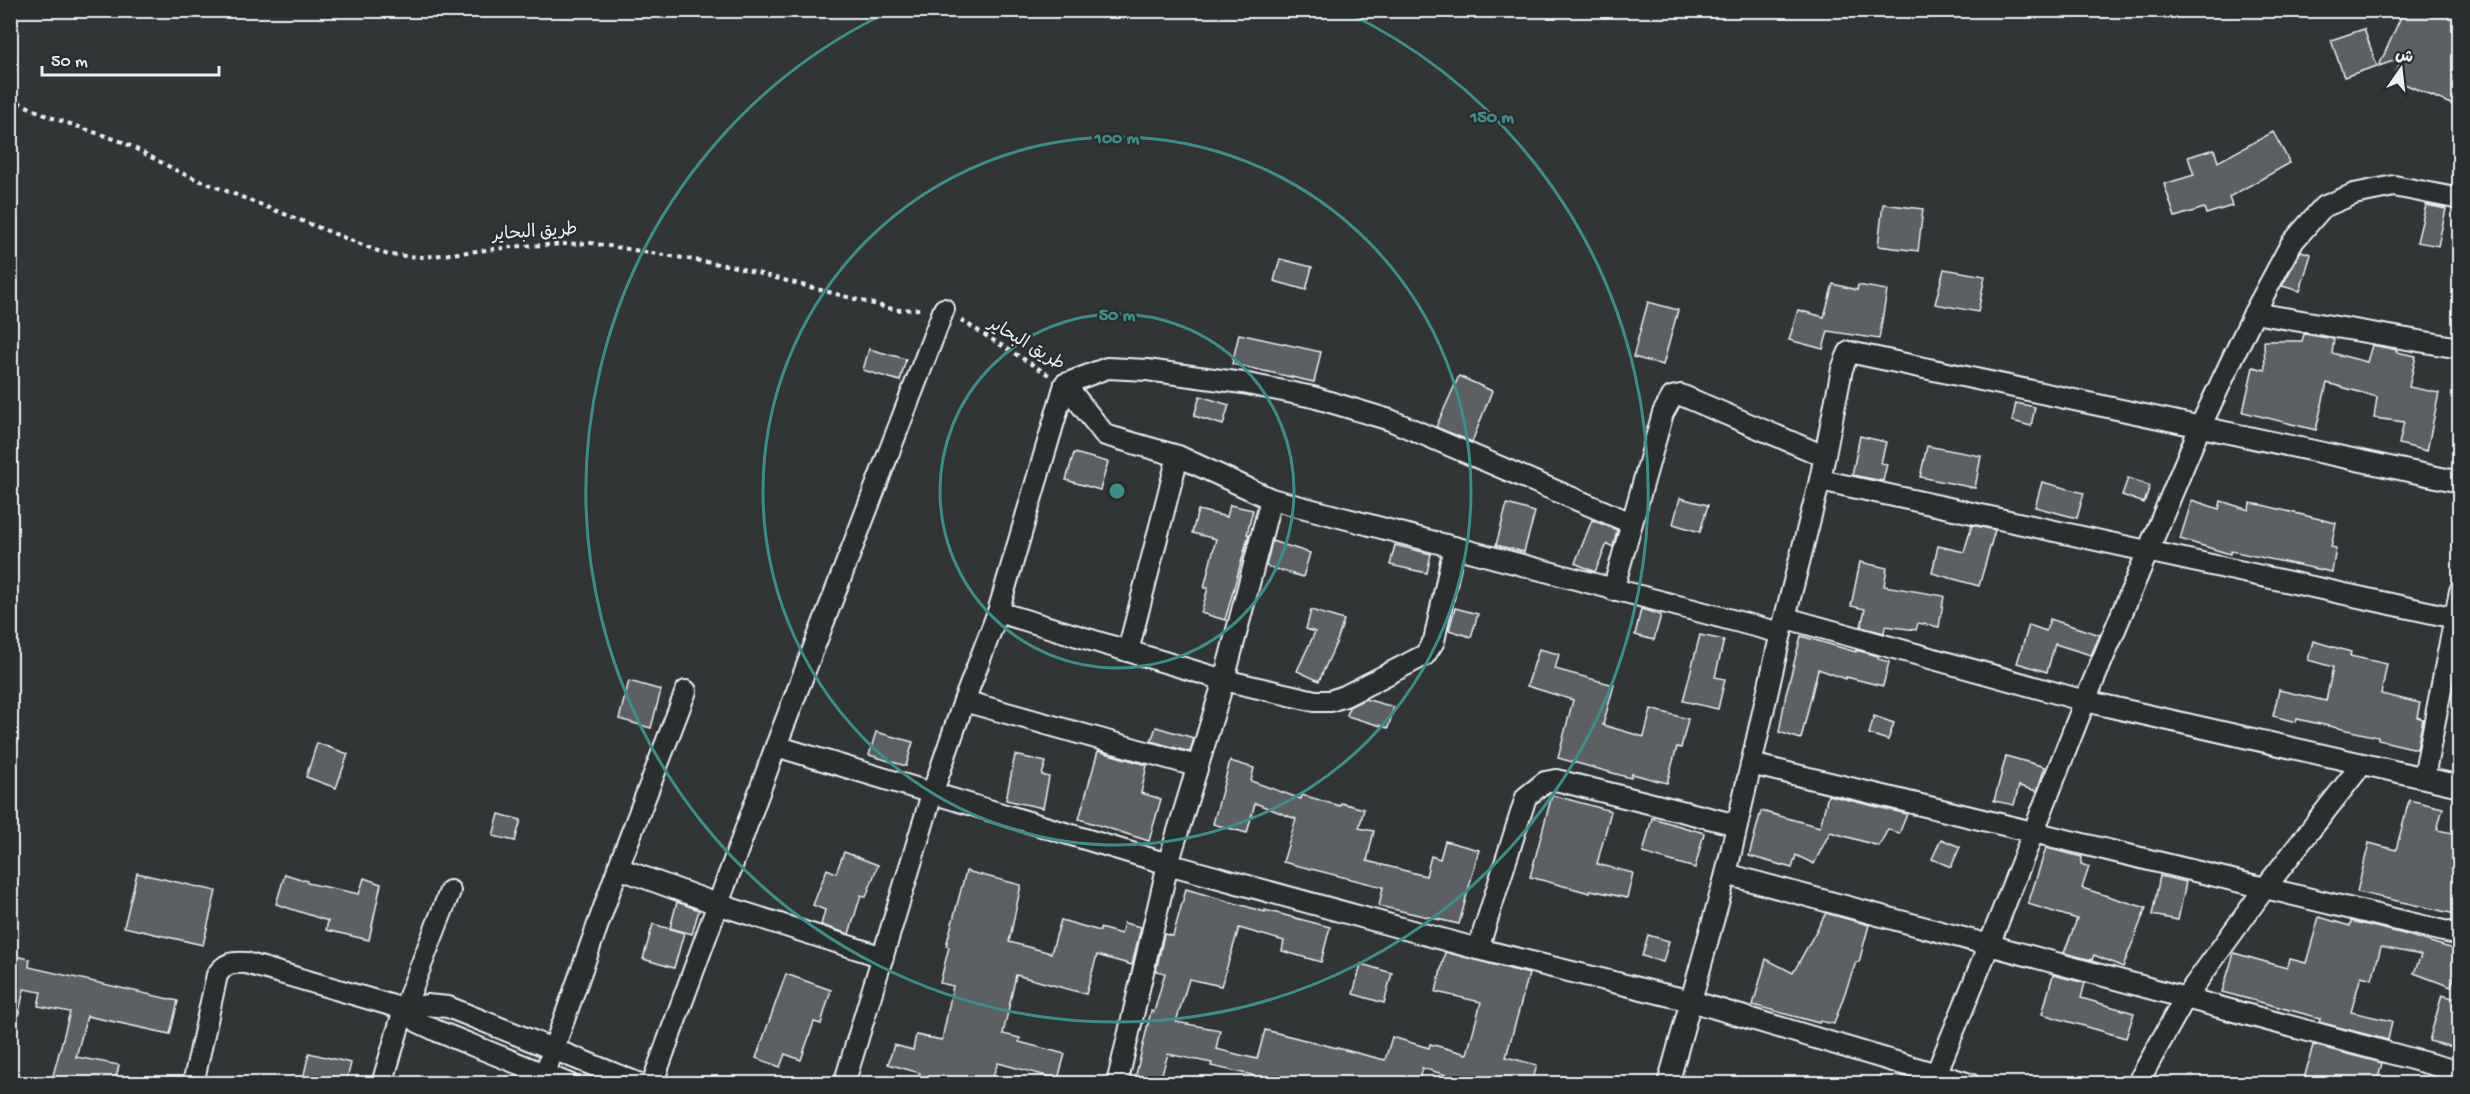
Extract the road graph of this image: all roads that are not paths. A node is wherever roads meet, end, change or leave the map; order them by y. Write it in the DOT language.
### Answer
graph roads {
  1 [pos="2460,199"];
  2 [pos="944,309"];
  3 [pos="2254,313"];
  4 [pos="2460,348"];
  5 [pos="1065,384"];
  6 [pos="2200,427"];
  7 [pos="1178,456"];
  8 [pos="1824,456"];
  9 [pos="1820,480"];
  10 [pos="2460,483"];
  11 [pos="1271,499"];
  12 [pos="1631,523"];
  13 [pos="1454,547"];
  14 [pos="2149,551"];
  15 [pos="1614,590"];
  16 [pos="2460,591"];
  17 [pos="998,612"];
  18 [pos="2457,619"];
  19 [pos="1783,625"];
  20 [pos="1128,651"];
  21 [pos="1224,680"];
  22 [pos="686,691"];
  23 [pos="2085,700"];
  24 [pos="964,701"];
  25 [pos="776,746"];
  26 [pos="1751,764"];
  27 [pos="2362,764"];
  28 [pos="1196,766"];
  29 [pos="2424,777"];
  30 [pos="2460,786"];
  31 [pos="932,794"];
  32 [pos="1737,825"];
  33 [pos="2034,832"];
  34 [pos="1168,864"];
  35 [pos="618,868"];
  36 [pos="1726,874"];
  37 [pos="2265,888"];
  38 [pos="450,891"];
  39 [pos="717,904"];
  40 [pos="2460,935"];
  41 [pos="1989,945"];
  42 [pos="1478,949"];
  43 [pos="883,957"];
  44 [pos="2185,998"];
  45 [pos="1691,1001"];
  46 [pos="404,1009"];
  47 [pos="554,1048"];
  48 [pos="2460,1072"];
  49 [pos="545,1073"];
  50 [pos="1933,1079"];
  51 [pos="193,1083"];
  52 [pos="382,1083"];
  53 [pos="569,1083"];
  54 [pos="640,1083"];
  55 [pos="652,1083"];
  56 [pos="847,1083"];
  57 [pos="1117,1083"];
  58 [pos="1668,1083"];
  59 [pos="1970,1083"];
  60 [pos="2137,1083"];
  1 -- 3 [label="street"];
  2 -- 25 [label="street"];
  3 -- 4 [label="street"];
  3 -- 6 [label="street"];
  5 -- 7 [label="street"];
  5 -- 12 [label="street"];
  5 -- 17 [label="street"];
  6 -- 8 [label="street"];
  6 -- 10 [label="street"];
  6 -- 14 [label="street"];
  7 -- 11 [label="street"];
  7 -- 20 [label="street"];
  8 -- 9 [label="street"];
  8 -- 12 [label="street"];
  9 -- 14 [label="street"];
  9 -- 19 [label="street"];
  11 -- 13 [label="street"];
  11 -- 21 [label="street"];
  12 -- 15 [label="street"];
  13 -- 15 [label="street"];
  13 -- 21 [label="street"];
  14 -- 18 [label="street"];
  14 -- 23 [label="street"];
  15 -- 19 [label="street"];
  16 -- 18 [label="street"];
  17 -- 20 [label="street"];
  17 -- 24 [label="street"];
  18 -- 29 [label="street"];
  19 -- 23 [label="street"];
  19 -- 26 [label="street"];
  20 -- 21 [label="street"];
  21 -- 28 [label="street"];
  22 -- 35 [label="street"];
  23 -- 27 [label="street"];
  23 -- 33 [label="street"];
  24 -- 28 [label="street"];
  24 -- 31 [label="street"];
  25 -- 31 [label="street"];
  25 -- 39 [label="street"];
  26 -- 32 [label="street"];
  26 -- 33 [label="street"];
  27 -- 29 [label="street"];
  27 -- 37 [label="street"];
  28 -- 34 [label="street"];
  29 -- 30 [label="street"];
  31 -- 34 [label="street"];
  31 -- 43 [label="street"];
  32 -- 36 [label="street"];
  32 -- 42 [label="street"];
  33 -- 37 [label="street"];
  33 -- 41 [label="street"];
  34 -- 42 [label="street"];
  34 -- 57 [label="street"];
  35 -- 39 [label="street"];
  35 -- 47 [label="street"];
  36 -- 41 [label="street"];
  36 -- 45 [label="street"];
  37 -- 40 [label="street"];
  37 -- 44 [label="street"];
  38 -- 46 [label="street"];
  39 -- 43 [label="street"];
  39 -- 55 [label="street"];
  41 -- 44 [label="street"];
  41 -- 50 [label="street"];
  42 -- 45 [label="street"];
  43 -- 56 [label="street"];
  44 -- 48 [label="street"];
  44 -- 60 [label="street"];
  45 -- 50 [label="street"];
  45 -- 58 [label="street"];
  46 -- 47 [label="street"];
  46 -- 49 [label="street"];
  46 -- 51 [label="street"];
  46 -- 52 [label="street"];
  47 -- 49 [label="street"];
  47 -- 54 [label="street"];
  49 -- 53 [label="street"];
  50 -- 59 [label="street"];
}
